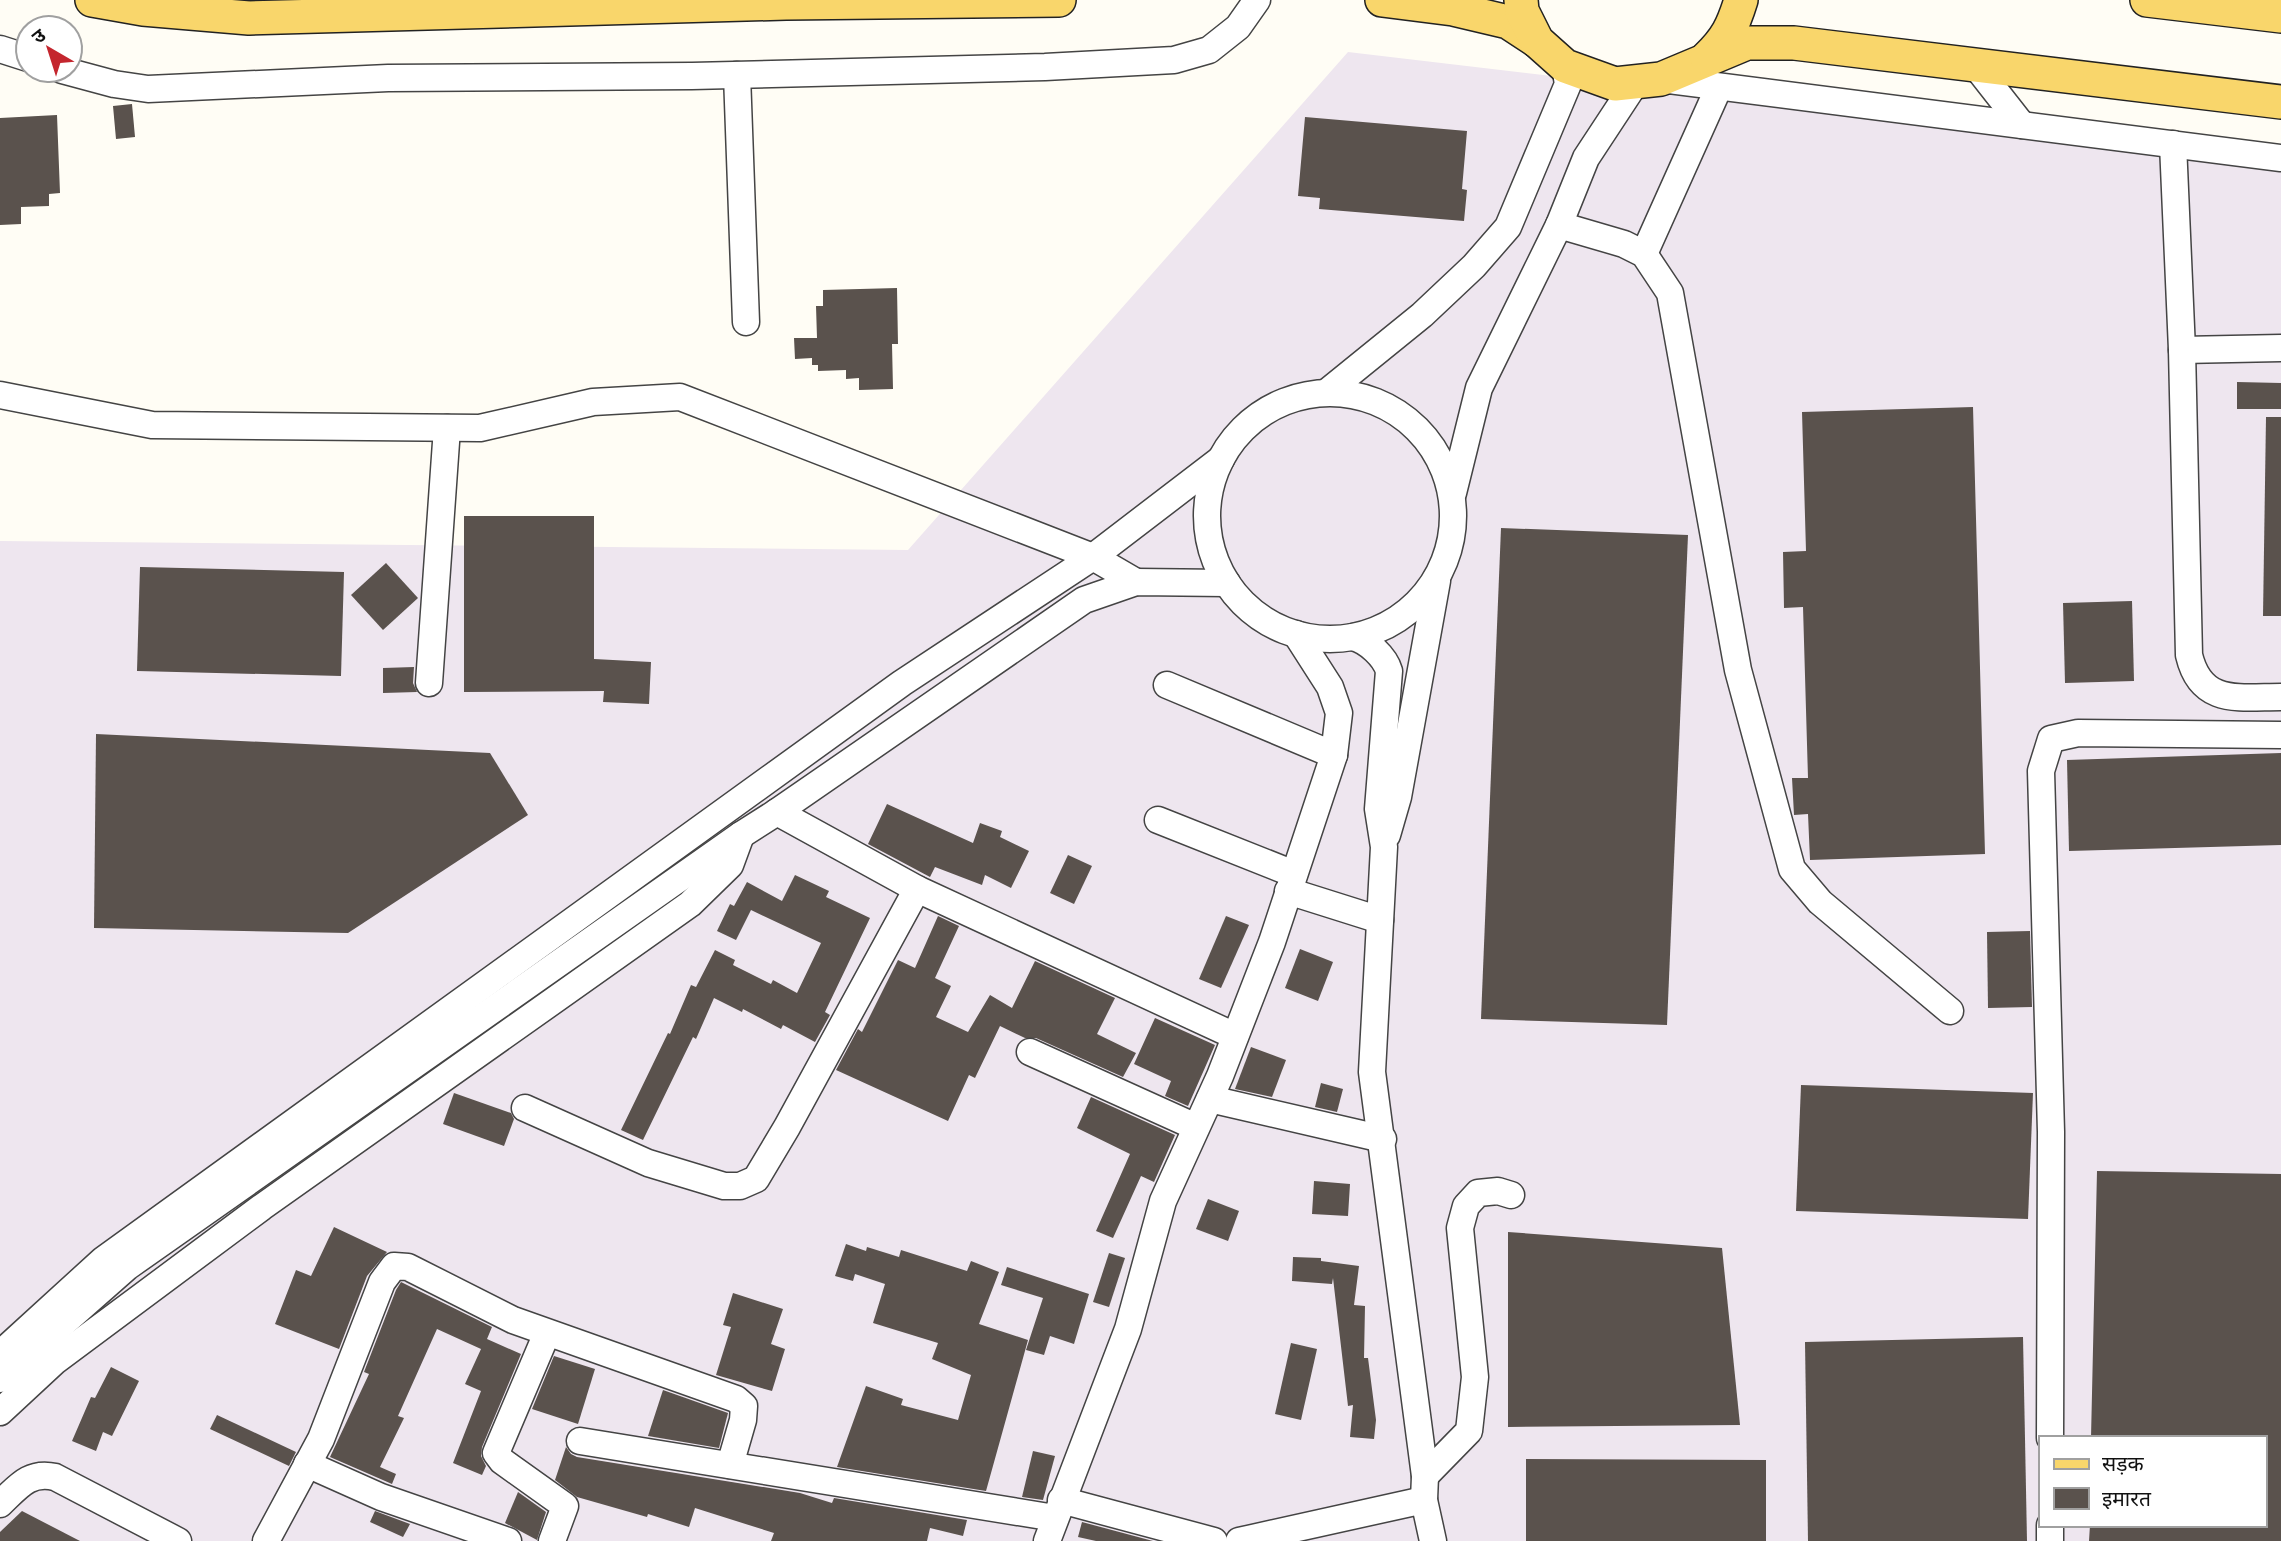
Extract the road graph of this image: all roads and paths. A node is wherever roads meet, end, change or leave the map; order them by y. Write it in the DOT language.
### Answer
graph roads {
  1 [pos="92,0"];
  2 [pos="1059,0"];
  3 [pos="1257,0"];
  4 [pos="1382,0"];
  5 [pos="1521,0"];
  6 [pos="1741,0"];
  7 [pos="2147,0"];
  8 [pos="2281,16"];
  9 [pos="1537,41"];
  10 [pos="1975,65"];
  11 [pos="1565,66"];
  12 [pos="1711,74"];
  13 [pos="737,75"];
  14 [pos="84,76"];
  15 [pos="1648,81"];
  16 [pos="2281,102"];
  17 [pos="2022,125"];
  18 [pos="2173,144"];
  19 [pos="2281,158"];
  20 [pos="1559,225"];
  21 [pos="1644,254"];
  22 [pos="746,322"];
  23 [pos="2281,348"];
  24 [pos="2182,350"];
  25 [pos="1326,393"];
  26 [pos="0,395"];
  27 [pos="447,428"];
  28 [pos="1221,459"];
  29 [pos="1452,496"];
  30 [pos="1093,557"];
  31 [pos="1438,575"];
  32 [pos="1136,582"];
  33 [pos="1227,583"];
  34 [pos="1296,634"];
  35 [pos="1353,637"];
  36 [pos="429,683"];
  37 [pos="1167,685"];
  38 [pos="2281,697"];
  39 [pos="2281,736"];
  40 [pos="1334,755"];
  41 [pos="777,813"];
  42 [pos="1158,820"];
  43 [pos="741,835"];
  44 [pos="1384,847"];
  45 [pos="1291,882"];
  46 [pos="917,889"];
  47 [pos="1380,920"];
  48 [pos="1950,1011"];
  49 [pos="1236,1035"];
  50 [pos="1030,1052"];
  51 [pos="1210,1099"];
  52 [pos="525,1108"];
  53 [pos="1196,1127"];
  54 [pos="1383,1139"];
  55 [pos="1511,1195"];
  56 [pos="547,1333"];
  57 [pos="0,1354"];
  58 [pos="0,1379"];
  59 [pos="0,1412"];
  60 [pos="2050,1436"];
  61 [pos="580,1441"];
  62 [pos="307,1464"];
  63 [pos="730,1465"];
  64 [pos="1424,1488"];
  65 [pos="0,1504"];
  66 [pos="1054,1520"];
  67 [pos="178,1541"];
  68 [pos="266,1541"];
  69 [pos="508,1541"];
  70 [pos="552,1541"];
  71 [pos="1214,1541"];
  72 [pos="1239,1541"];
  73 [pos="1433,1541"];
  1 -- 2 [label="main road"];
  3 -- 13 [label="street"];
  4 -- 9 [label="main road"];
  5 -- 9 [label="main road"];
  6 -- 12 [label="main road"];
  7 -- 8 [label="main road"];
  9 -- 11 [label="main road"];
  10 -- 12 [label="main road"];
  10 -- 16 [label="main road"];
  10 -- 17 [label="street"];
  11 -- 15 [label="main road"];
  11 -- 25 [label="street"];
  12 -- 15 [label="main road"];
  12 -- 17 [label="street"];
  12 -- 21 [label="street"];
  13 -- 14 [label="street"];
  13 -- 22 [label="street"];
  15 -- 20 [label="street"];
  17 -- 18 [label="street"];
  18 -- 19 [label="street"];
  18 -- 24 [label="street"];
  20 -- 21 [label="street"];
  20 -- 29 [label="street"];
  21 -- 48 [label="street"];
  23 -- 24 [label="street"];
  24 -- 38 [label="street"];
  25 -- 28 [label="street"];
  25 -- 29 [label="street"];
  26 -- 27 [label="street"];
  27 -- 30 [label="street"];
  27 -- 36 [label="street"];
  28 -- 30 [label="street"];
  28 -- 33 [label="street"];
  29 -- 31 [label="street"];
  30 -- 32 [label="street"];
  30 -- 57 [label="street"];
  31 -- 35 [label="street"];
  31 -- 44 [label="street"];
  32 -- 33 [label="street"];
  32 -- 41 [label="street"];
  33 -- 34 [label="street"];
  34 -- 35 [label="street"];
  34 -- 40 [label="street"];
  35 -- 44 [label="street"];
  37 -- 40 [label="street"];
  39 -- 60 [label="street"];
  40 -- 45 [label="street"];
  41 -- 43 [label="street"];
  41 -- 46 [label="street"];
  42 -- 45 [label="street"];
  43 -- 58 [label="street"];
  43 -- 59 [label="street"];
  44 -- 47 [label="street"];
  45 -- 47 [label="street"];
  45 -- 49 [label="street"];
  46 -- 49 [label="street"];
  46 -- 52 [label="street"];
  47 -- 54 [label="street"];
  49 -- 51 [label="street"];
  50 -- 53 [label="street"];
  51 -- 53 [label="street"];
  51 -- 54 [label="street"];
  53 -- 66 [label="street"];
  54 -- 64 [label="street"];
  55 -- 64 [label="street"];
  56 -- 62 [label="street"];
  56 -- 63 [label="street"];
  56 -- 70 [label="street"];
  61 -- 63 [label="street"];
  62 -- 68 [label="street"];
  62 -- 69 [label="street"];
  63 -- 66 [label="street"];
  64 -- 72 [label="street"];
  64 -- 73 [label="street"];
  65 -- 67 [label="street"];
  66 -- 71 [label="street"];
}
